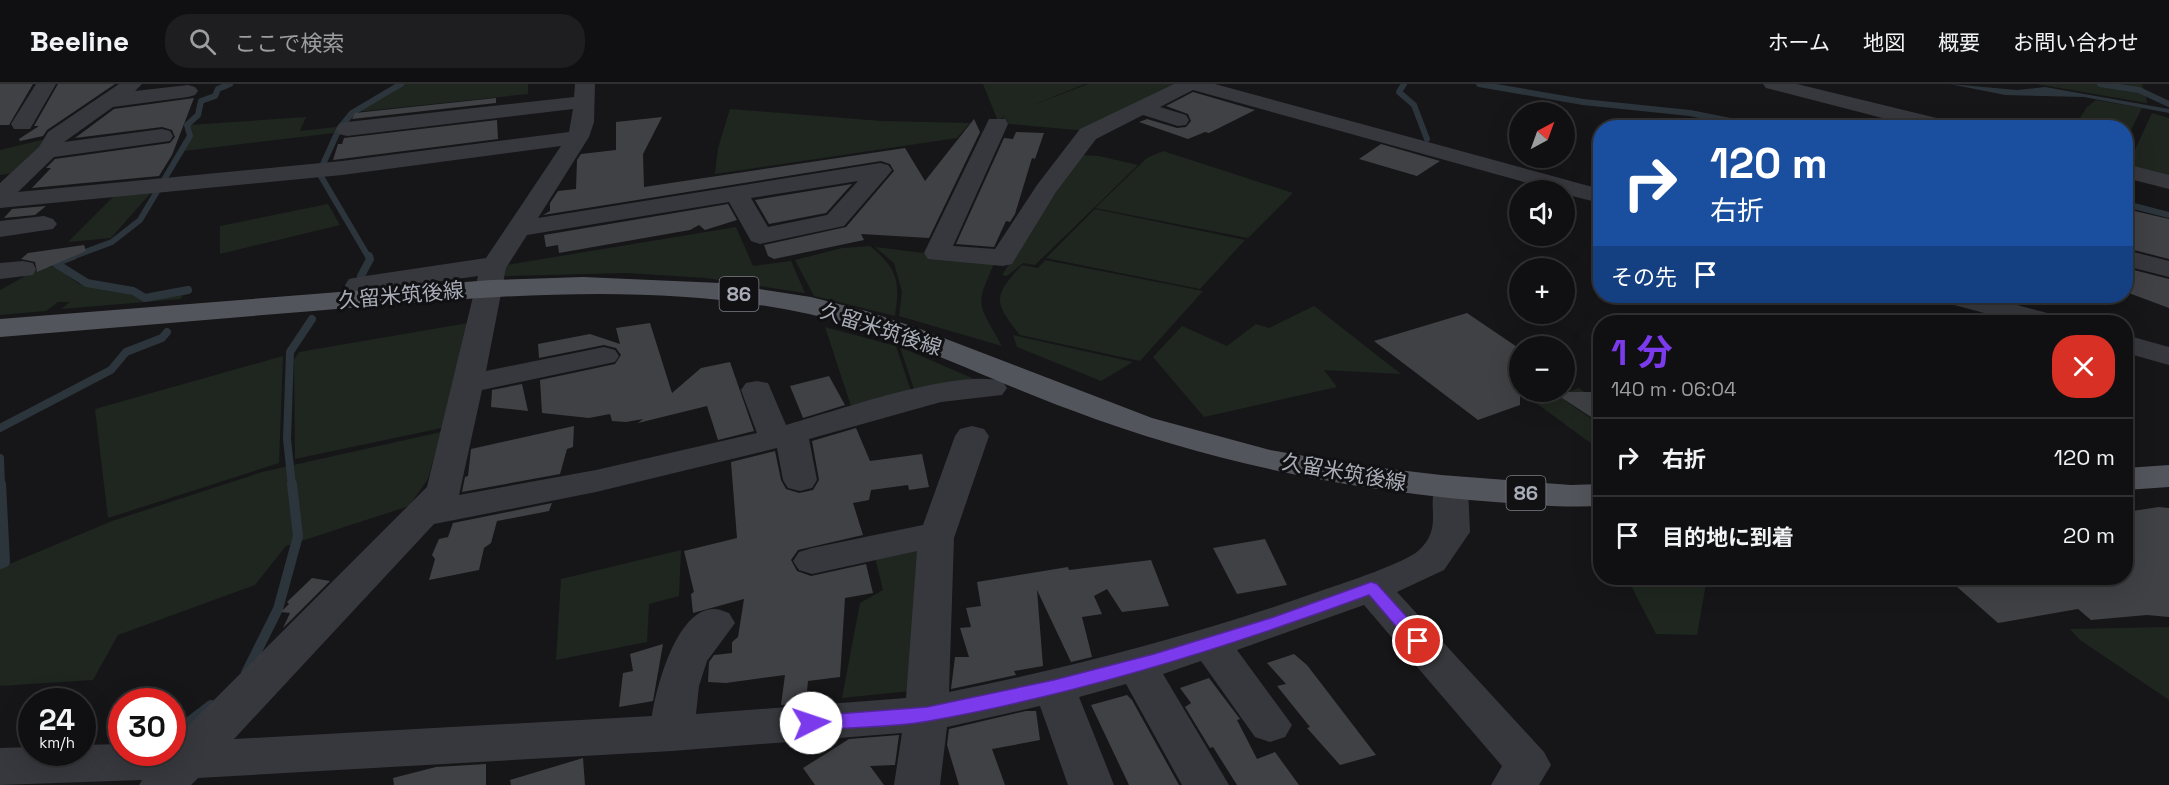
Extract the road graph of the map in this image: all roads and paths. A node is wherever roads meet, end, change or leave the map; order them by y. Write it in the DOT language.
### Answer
graph roads {
  1 [pos="45,84"];
  2 [pos="132,84"];
  3 [pos="1191,84"];
  4 [pos="1773,84"];
  5 [pos="188,91"];
  6 [pos="584,93"];
  7 [pos="108,100"];
  8 [pos="1138,107"];
  9 [pos="1178,120"];
  10 [pos="1917,120"];
  11 [pos="22,124"];
  12 [pos="997,124"];
  13 [pos="347,129"];
  14 [pos="162,136"];
  15 [pos="579,137"];
  16 [pos="47,151"];
  17 [pos="2133,173"];
  18 [pos="2169,182"];
  19 [pos="737,194"];
  20 [pos="1593,194"];
  21 [pos="0,196"];
  22 [pos="0,201"];
  23 [pos="44,224"];
  24 [pos="0,229"];
  25 [pos="518,229"];
  26 [pos="2133,260"];
  27 [pos="2169,270"];
  28 [pos="493,276"];
  29 [pos="359,285"];
  30 [pos="1979,303"];
  31 [pos="2023,315"];
  32 [pos="0,328"];
  33 [pos="2133,346"];
  34 [pos="604,356"];
  35 [pos="2169,356"];
  36 [pos="468,384"];
  37 [pos="991,388"];
  38 [pos="757,390"];
  39 [pos="783,436"];
  40 [pos="972,436"];
  41 [pos="2169,476"];
  42 [pos="2133,478"];
  43 [pos="800,480"];
  44 [pos="1451,488"];
  45 [pos="1593,495"];
  46 [pos="422,514"];
  47 [pos="937,534"];
  48 [pos="812,561"];
  49 [pos="1371,588"];
  50 [pos="715,622"];
  51 [pos="1210,643"];
  52 [pos="1136,666"];
  53 [pos="1054,687"];
  54 [pos="927,714"];
  55 [pos="1270,725"];
  56 [pos="672,733"];
  57 [pos="0,767"];
  58 [pos="173,772"];
  59 [pos="916,785"];
  60 [pos="1090,785"];
  61 [pos="1206,785"];
  62 [pos="1514,785"];
  1 -- 11 [label="street"];
  2 -- 7 [label="street"];
  3 -- 8 [label="street"];
  3 -- 20 [label="street"];
  4 -- 10 [label="street"];
  5 -- 7 [label="street"];
  6 -- 13 [label="street"];
  6 -- 15 [label="street"];
  7 -- 16 [label="street"];
  8 -- 9 [label="street"];
  8 -- 12 [label="street"];
  14 -- 16 [label="street"];
  15 -- 22 [label="street"];
  15 -- 25 [label="street"];
  16 -- 21 [label="street"];
  17 -- 18 [label="street"];
  19 -- 19 [label="street"];
  19 -- 25 [label="street"];
  23 -- 24 [label="street"];
  25 -- 28 [label="street"];
  26 -- 27 [label="street"];
  28 -- 29 [label="street"];
  28 -- 32 [label="main road, 久留米筑後線 / 86"];
  28 -- 36 [label="street"];
  28 -- 44 [label="main road, 久留米筑後線 / 86"];
  30 -- 31 [label="street"];
  33 -- 35 [label="street"];
  34 -- 36 [label="street"];
  36 -- 46 [label="street"];
  37 -- 39 [label="street"];
  38 -- 39 [label="street"];
  39 -- 43 [label="street"];
  39 -- 46 [label="street"];
  40 -- 47 [label="street"];
  41 -- 42 [label="main road"];
  44 -- 45 [label="main road, 久留米筑後線 / 86"];
  44 -- 49 [label="street"];
  46 -- 58 [label="street"];
  47 -- 48 [label="street"];
  47 -- 54 [label="street"];
  49 -- 51 [label="street"];
  49 -- 62 [label="street"];
  50 -- 56 [label="street"];
  51 -- 52 [label="street"];
  51 -- 55 [label="street"];
  52 -- 53 [label="street"];
  52 -- 61 [label="street"];
  53 -- 54 [label="street"];
  53 -- 60 [label="street"];
  54 -- 56 [label="street"];
  54 -- 59 [label="street"];
  56 -- 58 [label="street"];
  57 -- 58 [label="street"];
}
